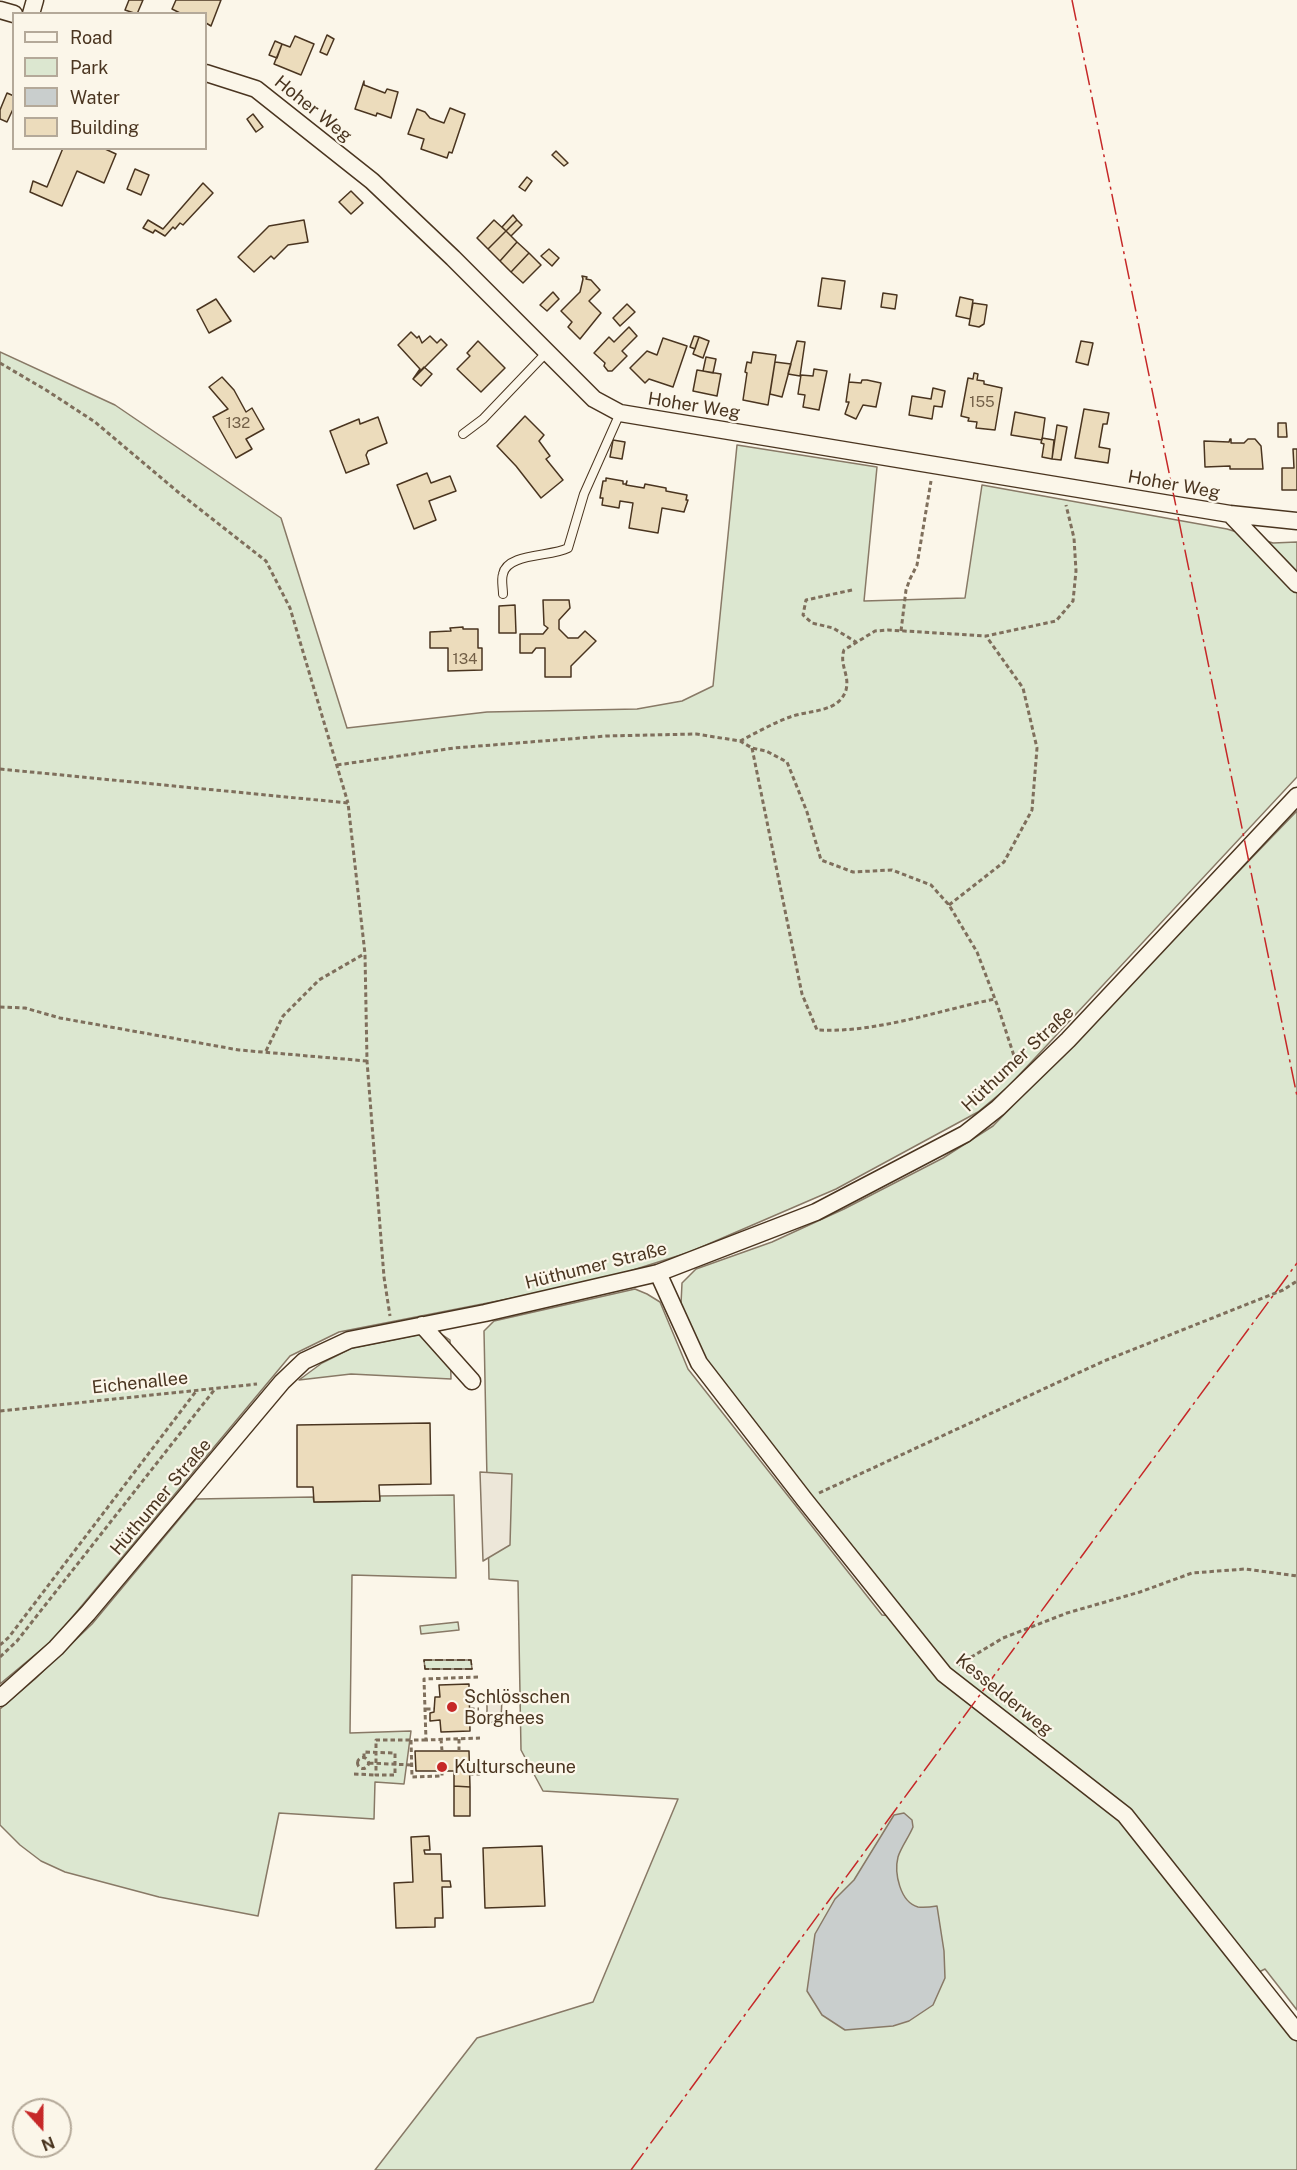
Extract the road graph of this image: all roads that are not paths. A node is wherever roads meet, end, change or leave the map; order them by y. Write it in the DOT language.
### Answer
graph roads {
  1 [pos="207,73"];
  2 [pos="547,352"];
  3 [pos="620,413"];
  4 [pos="463,434"];
  5 [pos="1230,514"];
  6 [pos="1297,521"];
  7 [pos="1297,584"];
  8 [pos="503,594"];
  9 [pos="1297,796"];
  10 [pos="658,1273"];
  11 [pos="422,1325"];
  12 [pos="472,1381"];
  13 [pos="0,1698"];
  14 [pos="1297,2032"];
  1 -- 2 [label="street, Hoher Weg"];
  2 -- 3 [label="street, Hoher Weg"];
  2 -- 4 [label="lane"];
  3 -- 5 [label="street, Hoher Weg"];
  3 -- 8 [label="lane"];
  5 -- 6 [label="street, Hoher Weg"];
  5 -- 7 [label="street"];
  9 -- 10 [label="street, Hüthumer Straße"];
  10 -- 11 [label="street, Hüthumer Straße"];
  10 -- 14 [label="street, Kesselderweg"];
  11 -- 12 [label="street"];
  11 -- 13 [label="street, Hüthumer Straße"];
}
